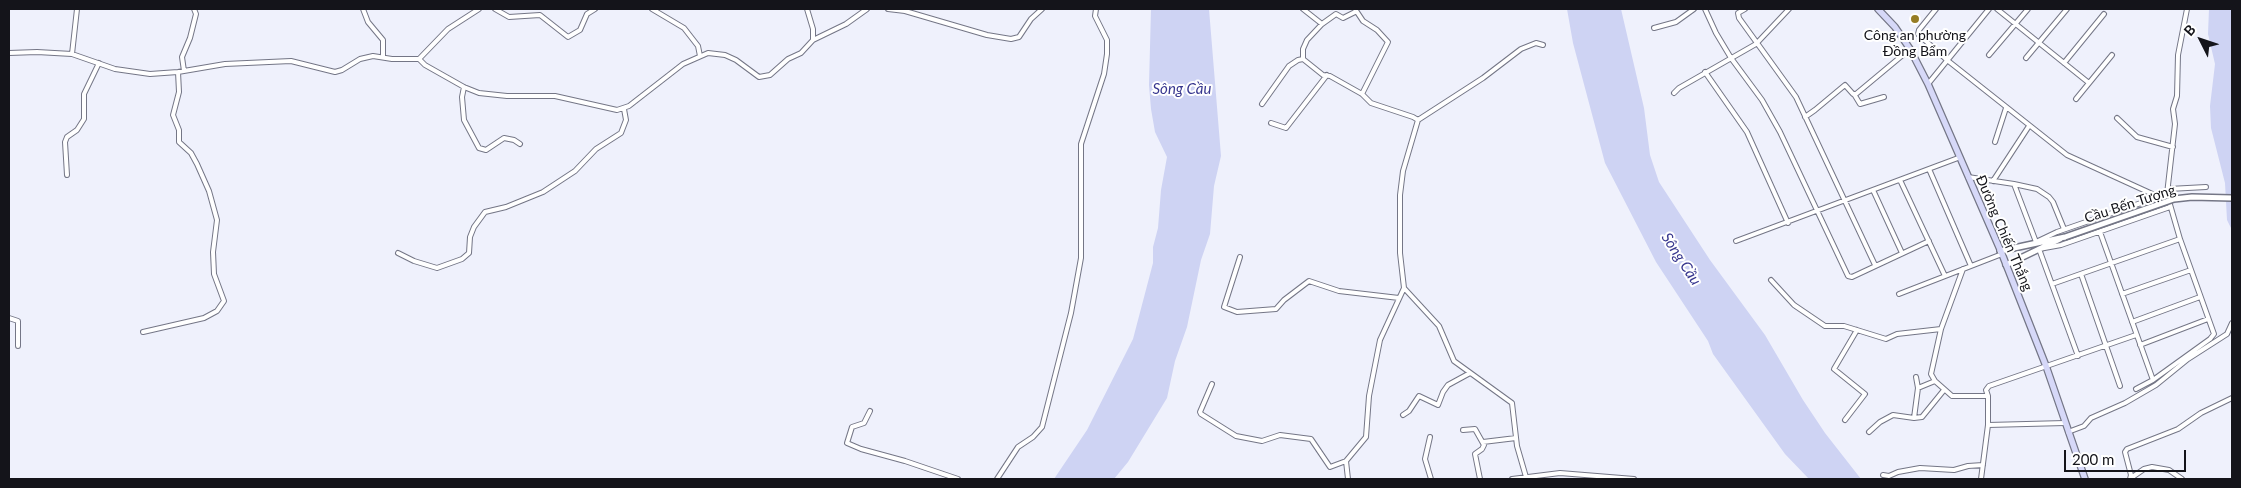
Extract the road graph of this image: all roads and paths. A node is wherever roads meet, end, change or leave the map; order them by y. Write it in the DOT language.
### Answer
graph roads {
  1 [pos="77,9"];
  2 [pos="194,9"];
  3 [pos="363,9"];
  4 [pos="479,9"];
  5 [pos="494,9"];
  6 [pos="595,9"];
  7 [pos="652,9"];
  8 [pos="807,9"];
  9 [pos="867,9"];
  10 [pos="888,9"];
  11 [pos="1042,9"];
  12 [pos="1096,9"];
  13 [pos="1302,9"];
  14 [pos="1694,9"];
  15 [pos="1705,9"];
  16 [pos="1744,9"];
  17 [pos="1790,9"];
  18 [pos="1878,9"];
  19 [pos="1936,9"];
  20 [pos="1989,9"];
  21 [pos="1997,9"];
  22 [pos="2028,9"];
  23 [pos="2067,9"];
  24 [pos="2187,9"];
  25 [pos="1355,10"];
  26 [pos="2104,14"];
  27 [pos="1322,24"];
  28 [pos="2015,24"];
  29 [pos="1654,28"];
  30 [pos="813,40"];
  31 [pos="2039,43"];
  32 [pos="1756,44"];
  33 [pos="1543,45"];
  34 [pos="1910,49"];
  35 [pos="9,53"];
  36 [pos="72,54"];
  37 [pos="1989,55"];
  38 [pos="2112,55"];
  39 [pos="700,56"];
  40 [pos="383,57"];
  41 [pos="1731,58"];
  42 [pos="2026,58"];
  43 [pos="419,59"];
  44 [pos="1303,59"];
  45 [pos="1947,60"];
  46 [pos="2064,63"];
  47 [pos="99,64"];
  48 [pos="184,71"];
  49 [pos="178,72"];
  50 [pos="1705,72"];
  51 [pos="1328,75"];
  52 [pos="2089,83"];
  53 [pos="1928,84"];
  54 [pos="464,87"];
  55 [pos="1674,93"];
  56 [pos="1362,94"];
  57 [pos="1854,94"];
  58 [pos="1884,97"];
  59 [pos="2076,99"];
  60 [pos="1262,104"];
  61 [pos="2006,108"];
  62 [pos="624,109"];
  63 [pos="1805,117"];
  64 [pos="2117,118"];
  65 [pos="1418,120"];
  66 [pos="1271,123"];
  67 [pos="2029,126"];
  68 [pos="1995,142"];
  69 [pos="520,144"];
  70 [pos="2173,147"];
  71 [pos="1958,158"];
  72 [pos="1929,169"];
  73 [pos="67,175"];
  74 [pos="1967,177"];
  75 [pos="1900,180"];
  76 [pos="1993,181"];
  77 [pos="2014,184"];
  78 [pos="2206,187"];
  79 [pos="1874,190"];
  80 [pos="2168,191"];
  81 [pos="2159,196"];
  82 [pos="2232,198"];
  83 [pos="1844,201"];
  84 [pos="2170,207"];
  85 [pos="1817,212"];
  86 [pos="1788,223"];
  87 [pos="2064,230"];
  88 [pos="2100,232"];
  89 [pos="2065,237"];
  90 [pos="2180,239"];
  91 [pos="1736,241"];
  92 [pos="1928,241"];
  93 [pos="2036,242"];
  94 [pos="2039,249"];
  95 [pos="2001,252"];
  96 [pos="398,253"];
  97 [pos="1902,253"];
  98 [pos="1240,257"];
  99 [pos="2111,263"];
  100 [pos="1875,265"];
  101 [pos="1971,266"];
  102 [pos="2006,266"];
  103 [pos="1964,269"];
  104 [pos="2191,270"];
  105 [pos="2081,274"];
  106 [pos="1945,276"];
  107 [pos="1771,280"];
  108 [pos="2052,284"];
  109 [pos="1404,288"];
  110 [pos="1899,294"];
  111 [pos="2122,294"];
  112 [pos="2200,297"];
  113 [pos="1399,298"];
  114 [pos="9,318"];
  115 [pos="2208,319"];
  116 [pos="2132,322"];
  117 [pos="2232,323"];
  118 [pos="1941,329"];
  119 [pos="1857,330"];
  120 [pos="143,332"];
  121 [pos="2136,334"];
  122 [pos="2140,345"];
  123 [pos="18,346"];
  124 [pos="2106,346"];
  125 [pos="2078,356"];
  126 [pos="2046,366"];
  127 [pos="1470,373"];
  128 [pos="1916,377"];
  129 [pos="2153,380"];
  130 [pos="1935,381"];
  131 [pos="1212,384"];
  132 [pos="2120,386"];
  133 [pos="1918,388"];
  134 [pos="2136,389"];
  135 [pos="1944,390"];
  136 [pos="1988,396"];
  137 [pos="2232,398"];
  138 [pos="870,411"];
  139 [pos="1403,415"];
  140 [pos="1914,418"];
  141 [pos="1845,420"];
  142 [pos="2065,423"];
  143 [pos="1988,425"];
  144 [pos="1463,430"];
  145 [pos="1868,432"];
  146 [pos="2068,432"];
  147 [pos="1430,437"];
  148 [pos="1516,438"];
  149 [pos="1482,442"];
  150 [pos="1346,462"];
  151 [pos="1983,466"];
  152 [pos="1883,475"];
  153 [pos="1526,477"];
  154 [pos="2130,478"];
  155 [pos="958,479"];
  156 [pos="997,479"];
  157 [pos="1348,479"];
  158 [pos="1431,479"];
  159 [pos="1480,479"];
  160 [pos="1512,479"];
  161 [pos="1634,479"];
  162 [pos="1981,479"];
  163 [pos="2085,479"];
  164 [pos="2182,479"];
  1 -- 36 [label="street"];
  2 -- 48 [label="street"];
  3 -- 40 [label="street"];
  4 -- 43 [label="street"];
  5 -- 6 [label="street"];
  7 -- 39 [label="street"];
  8 -- 30 [label="street"];
  9 -- 30 [label="street"];
  10 -- 11 [label="street"];
  12 -- 156 [label="street"];
  13 -- 27 [label="street"];
  14 -- 29 [label="street"];
  15 -- 41 [label="street"];
  16 -- 32 [label="street"];
  17 -- 32 [label="street"];
  18 -- 34 [label="main road, Đường Chiến Thắng"];
  19 -- 45 [label="street"];
  20 -- 45 [label="street"];
  21 -- 28 [label="street"];
  22 -- 28 [label="street"];
  23 -- 31 [label="street"];
  24 -- 70 [label="street"];
  25 -- 27 [label="street"];
  25 -- 56 [label="street"];
  26 -- 46 [label="street"];
  27 -- 44 [label="street"];
  28 -- 31 [label="street"];
  28 -- 37 [label="street"];
  30 -- 39 [label="street"];
  31 -- 42 [label="street"];
  31 -- 46 [label="street"];
  32 -- 41 [label="street"];
  32 -- 63 [label="street"];
  33 -- 65 [label="street"];
  34 -- 53 [label="main road, Đường Chiến Thắng"];
  34 -- 57 [label="street"];
  35 -- 36 [label="street"];
  36 -- 47 [label="street"];
  38 -- 52 [label="street"];
  39 -- 62 [label="street"];
  40 -- 43 [label="street"];
  40 -- 48 [label="street"];
  41 -- 50 [label="street"];
  41 -- 85 [label="street"];
  43 -- 54 [label="street"];
  44 -- 51 [label="street"];
  44 -- 60 [label="street"];
  45 -- 53 [label="street"];
  45 -- 61 [label="street"];
  46 -- 52 [label="street"];
  47 -- 49 [label="street"];
  47 -- 73 [label="street"];
  48 -- 49 [label="street"];
  49 -- 120 [label="street"];
  50 -- 55 [label="street"];
  50 -- 86 [label="street"];
  51 -- 56 [label="street"];
  51 -- 66 [label="street"];
  52 -- 59 [label="street"];
  53 -- 71 [label="main road, Đường Chiến Thắng"];
  54 -- 62 [label="street"];
  54 -- 69 [label="street"];
  56 -- 65 [label="street"];
  57 -- 58 [label="street"];
  57 -- 63 [label="street"];
  61 -- 67 [label="street"];
  61 -- 68 [label="street"];
  62 -- 96 [label="street"];
  63 -- 83 [label="street"];
  64 -- 70 [label="street"];
  65 -- 109 [label="street"];
  67 -- 76 [label="street"];
  67 -- 81 [label="street"];
  70 -- 80 [label="street"];
  71 -- 72 [label="street"];
  71 -- 74 [label="main road, Đường Chiến Thắng"];
  72 -- 75 [label="street"];
  72 -- 101 [label="street"];
  74 -- 76 [label="street"];
  74 -- 95 [label="main road, Đường Chiến Thắng"];
  75 -- 79 [label="street"];
  75 -- 92 [label="street"];
  76 -- 77 [label="street"];
  77 -- 87 [label="street"];
  77 -- 93 [label="street"];
  78 -- 80 [label="street"];
  79 -- 83 [label="street"];
  79 -- 97 [label="street"];
  80 -- 81 [label="street"];
  80 -- 84 [label="street"];
  81 -- 87 [label="street"];
  82 -- 89 [label="street, Cầu Bến Tượng, bridge"];
  83 -- 85 [label="street"];
  83 -- 100 [label="street"];
  84 -- 88 [label="street"];
  84 -- 90 [label="street"];
  85 -- 86 [label="street"];
  85 -- 100 [label="street"];
  86 -- 91 [label="street"];
  87 -- 93 [label="street"];
  88 -- 94 [label="street"];
  88 -- 99 [label="street"];
  89 -- 93 [label="street"];
  89 -- 94 [label="street"];
  90 -- 99 [label="street"];
  90 -- 104 [label="street"];
  92 -- 97 [label="street"];
  92 -- 106 [label="street"];
  93 -- 95 [label="street"];
  94 -- 102 [label="street"];
  94 -- 108 [label="street"];
  95 -- 101 [label="street"];
  95 -- 102 [label="main road, Đường Chiến Thắng"];
  97 -- 100 [label="street"];
  98 -- 113 [label="street"];
  99 -- 105 [label="street"];
  99 -- 111 [label="street"];
  101 -- 103 [label="street"];
  102 -- 126 [label="main road, Đường Chiến Thắng"];
  103 -- 106 [label="street"];
  103 -- 118 [label="street"];
  104 -- 111 [label="street"];
  104 -- 112 [label="street"];
  105 -- 108 [label="street"];
  105 -- 124 [label="street"];
  106 -- 110 [label="street"];
  107 -- 119 [label="street"];
  108 -- 125 [label="street"];
  109 -- 113 [label="street"];
  109 -- 127 [label="street"];
  111 -- 116 [label="street"];
  112 -- 115 [label="street"];
  112 -- 116 [label="street"];
  113 -- 150 [label="street"];
  114 -- 123 [label="street"];
  115 -- 122 [label="street"];
  115 -- 129 [label="street"];
  116 -- 121 [label="street"];
  117 -- 146 [label="street"];
  118 -- 119 [label="street"];
  118 -- 130 [label="street"];
  119 -- 141 [label="street"];
  121 -- 122 [label="street"];
  121 -- 124 [label="street"];
  122 -- 129 [label="street"];
  124 -- 125 [label="street"];
  124 -- 132 [label="street"];
  125 -- 126 [label="street"];
  126 -- 136 [label="street"];
  126 -- 142 [label="main road, Đường Chiến Thắng"];
  127 -- 139 [label="street"];
  127 -- 148 [label="street"];
  128 -- 133 [label="street"];
  129 -- 134 [label="street"];
  130 -- 133 [label="street"];
  130 -- 135 [label="street"];
  131 -- 150 [label="street"];
  133 -- 140 [label="street"];
  135 -- 136 [label="street"];
  135 -- 140 [label="street"];
  136 -- 143 [label="street"];
  137 -- 154 [label="street"];
  138 -- 155 [label="street"];
  140 -- 145 [label="street"];
  142 -- 143 [label="street"];
  142 -- 146 [label="main road, Đường Chiến Thắng"];
  143 -- 151 [label="street"];
  144 -- 149 [label="street"];
  146 -- 163 [label="main road, Đường Chiến Thắng"];
  147 -- 158 [label="street"];
  148 -- 149 [label="street"];
  148 -- 153 [label="street"];
  149 -- 159 [label="street"];
  150 -- 157 [label="street"];
  151 -- 152 [label="street"];
  151 -- 162 [label="street"];
  153 -- 160 [label="street"];
  153 -- 161 [label="street"];
  154 -- 164 [label="street"];
}
